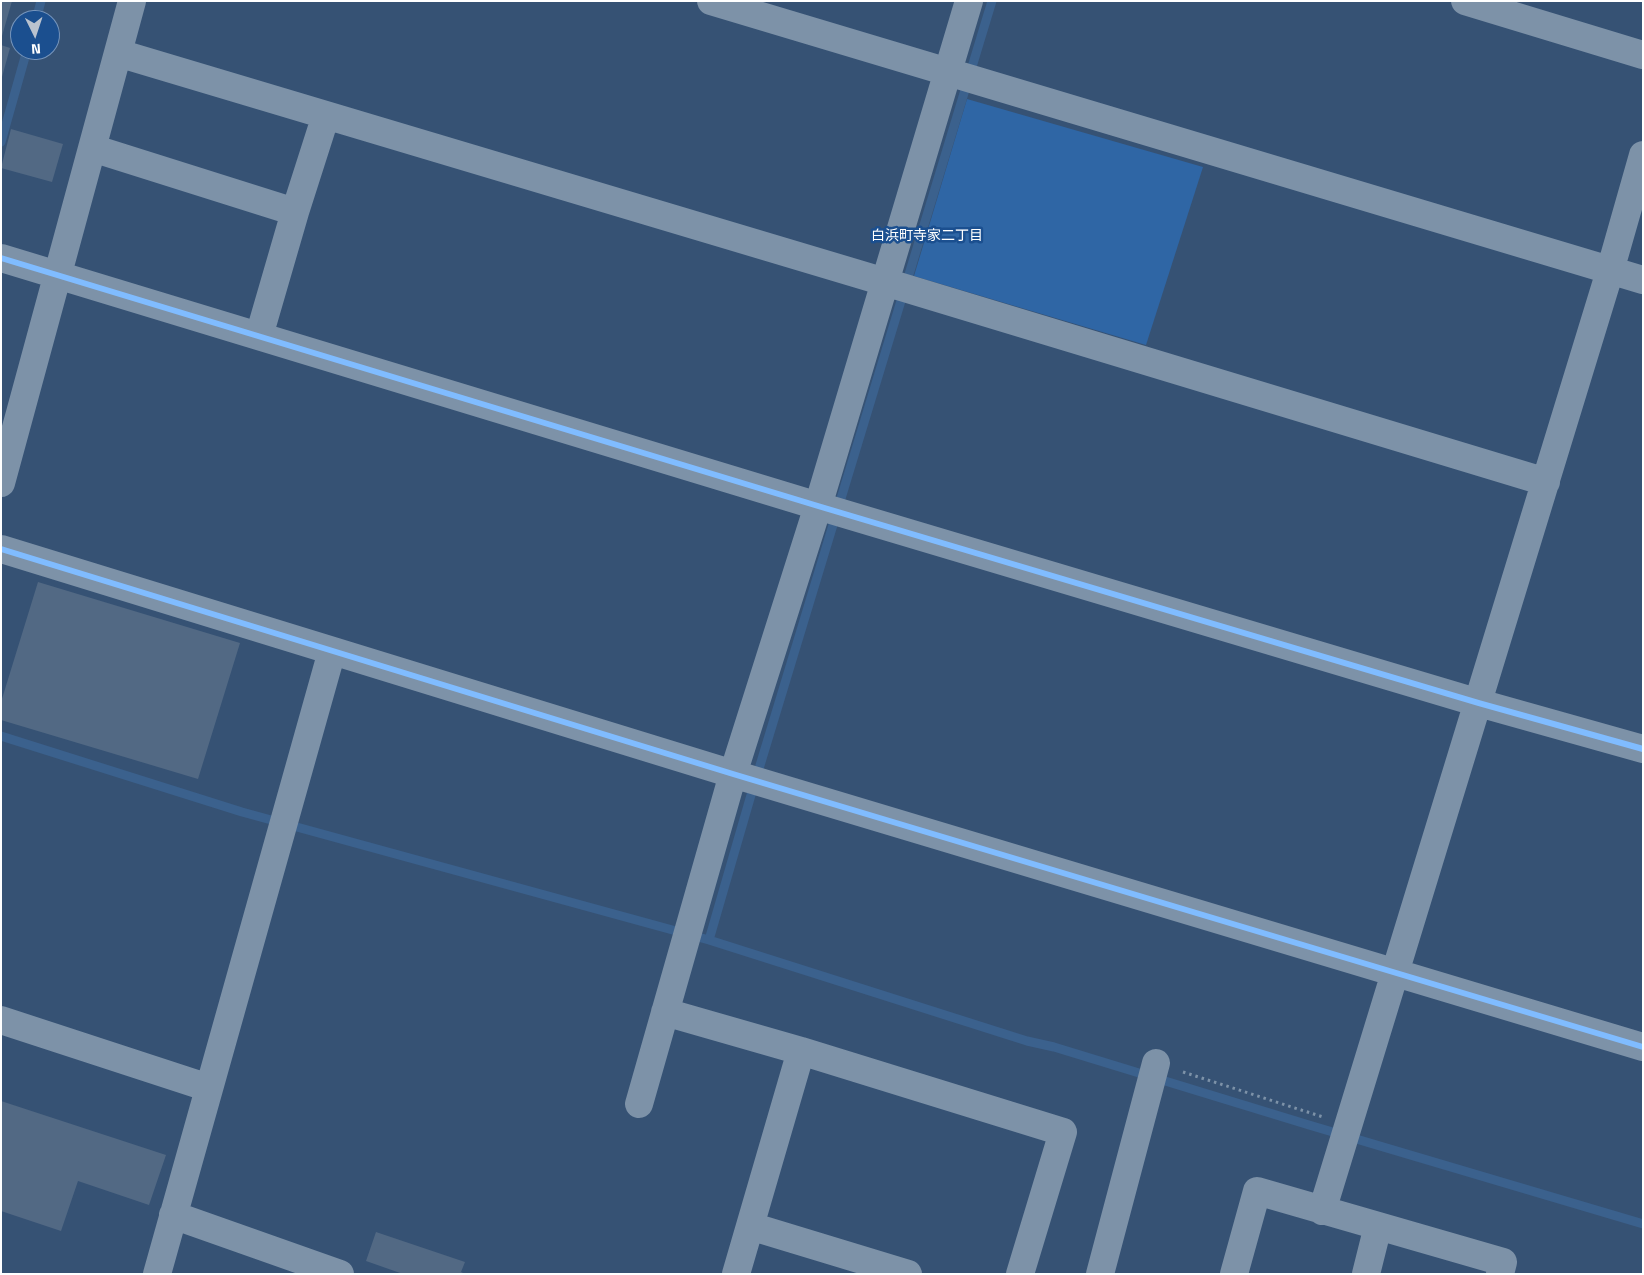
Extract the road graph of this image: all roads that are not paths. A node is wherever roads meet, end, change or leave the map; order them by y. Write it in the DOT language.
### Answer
graph roads {
  1 [pos="132,1"];
  2 [pos="711,1"];
  3 [pos="969,1"];
  4 [pos="1465,1"];
  5 [pos="118,53"];
  6 [pos="1643,55"];
  7 [pos="948,72"];
  8 [pos="326,114"];
  9 [pos="92,148"];
  10 [pos="1643,155"];
  11 [pos="294,212"];
  12 [pos="1,258"];
  13 [pos="1610,271"];
  14 [pos="57,274"];
  15 [pos="1643,280"];
  16 [pos="886,282"];
  17 [pos="259,336"];
  18 [pos="1546,482"];
  19 [pos="1,483"];
  20 [pos="818,506"];
  21 [pos="1,549"];
  22 [pos="332,651"];
  23 [pos="1479,703"];
  24 [pos="1643,749"];
  25 [pos="733,774"];
  26 [pos="1397,972"];
  27 [pos="665,1012"];
  28 [pos="1,1020"];
  29 [pos="1643,1047"];
  30 [pos="801,1051"];
  31 [pos="1156,1063"];
  32 [pos="209,1088"];
  33 [pos="639,1104"];
  34 [pos="1322,1210"];
  35 [pos="173,1215"];
  36 [pos="750,1226"];
  37 [pos="1378,1226"];
  38 [pos="157,1274"];
  39 [pos="340,1274"];
  40 [pos="736,1274"];
  41 [pos="908,1274"];
  42 [pos="1020,1274"];
  43 [pos="1100,1274"];
  44 [pos="1234,1274"];
  45 [pos="1366,1274"];
  46 [pos="1500,1274"];
  1 -- 5 [label="street"];
  2 -- 7 [label="street"];
  3 -- 7 [label="street"];
  4 -- 6 [label="street"];
  5 -- 8 [label="street"];
  5 -- 9 [label="street"];
  7 -- 13 [label="street"];
  7 -- 16 [label="street"];
  8 -- 11 [label="street"];
  8 -- 16 [label="street"];
  9 -- 11 [label="street"];
  9 -- 14 [label="street"];
  10 -- 13 [label="street"];
  11 -- 17 [label="street"];
  12 -- 14 [label="street"];
  13 -- 15 [label="street"];
  13 -- 18 [label="street"];
  14 -- 17 [label="street"];
  14 -- 19 [label="street"];
  16 -- 18 [label="street"];
  16 -- 20 [label="street"];
  17 -- 20 [label="street"];
  18 -- 23 [label="street"];
  20 -- 23 [label="street"];
  20 -- 25 [label="street"];
  21 -- 22 [label="street"];
  22 -- 25 [label="street"];
  22 -- 32 [label="street"];
  23 -- 24 [label="street"];
  23 -- 26 [label="street"];
  25 -- 26 [label="street"];
  25 -- 27 [label="street"];
  26 -- 29 [label="street"];
  26 -- 34 [label="street"];
  27 -- 30 [label="street"];
  27 -- 33 [label="street"];
  28 -- 32 [label="street"];
  30 -- 36 [label="street"];
  30 -- 42 [label="street"];
  31 -- 43 [label="street"];
  32 -- 35 [label="street"];
  34 -- 37 [label="street"];
  34 -- 44 [label="street"];
  35 -- 38 [label="street"];
  35 -- 39 [label="street"];
  36 -- 40 [label="street"];
  36 -- 41 [label="street"];
  37 -- 45 [label="street"];
  37 -- 46 [label="street"];
}
